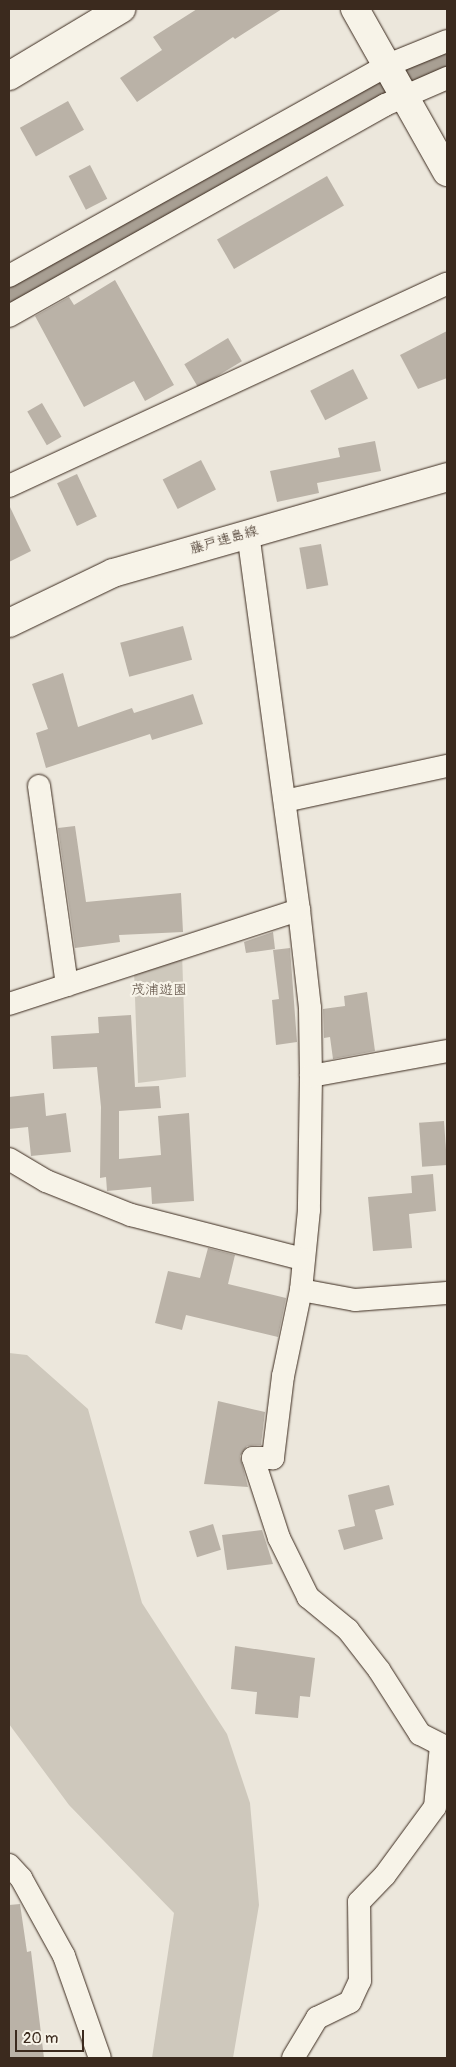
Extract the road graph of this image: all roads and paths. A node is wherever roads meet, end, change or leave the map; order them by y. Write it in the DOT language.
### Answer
graph roads {
  1 [pos="121,9"];
  2 [pos="355,9"];
  3 [pos="447,41"];
  4 [pos="9,76"];
  5 [pos="447,78"];
  6 [pos="397,81"];
  7 [pos="447,172"];
  8 [pos="9,276"];
  9 [pos="447,284"];
  10 [pos="9,316"];
  11 [pos="447,477"];
  12 [pos="9,486"];
  13 [pos="248,533"];
  14 [pos="9,623"];
  15 [pos="447,766"];
  16 [pos="40,786"];
  17 [pos="285,801"];
  18 [pos="299,910"];
  19 [pos="67,985"];
  20 [pos="9,1004"];
  21 [pos="447,1051"];
  22 [pos="311,1076"];
  23 [pos="9,1159"];
  24 [pos="302,1260"];
  25 [pos="301,1290"];
  26 [pos="447,1293"];
  27 [pos="444,1747"];
  28 [pos="9,1866"];
  29 [pos="100,2058"];
  30 [pos="293,2058"];
  1 -- 4 [label="main road"];
  2 -- 6 [label="main road"];
  3 -- 6 [label="street"];
  5 -- 6 [label="street"];
  6 -- 7 [label="main road"];
  6 -- 8 [label="street"];
  6 -- 10 [label="street"];
  9 -- 12 [label="street"];
  11 -- 13 [label="main road, 藤戸連島線"];
  13 -- 14 [label="main road, 藤戸連島線"];
  13 -- 17 [label="street"];
  15 -- 17 [label="street"];
  16 -- 19 [label="street"];
  17 -- 18 [label="street"];
  18 -- 19 [label="street"];
  18 -- 22 [label="street"];
  19 -- 20 [label="street"];
  21 -- 22 [label="street"];
  22 -- 24 [label="street"];
  23 -- 24 [label="street"];
  24 -- 25 [label="street"];
  25 -- 26 [label="street"];
  25 -- 27 [label="street"];
  27 -- 30 [label="street"];
  28 -- 29 [label="street"];
}
